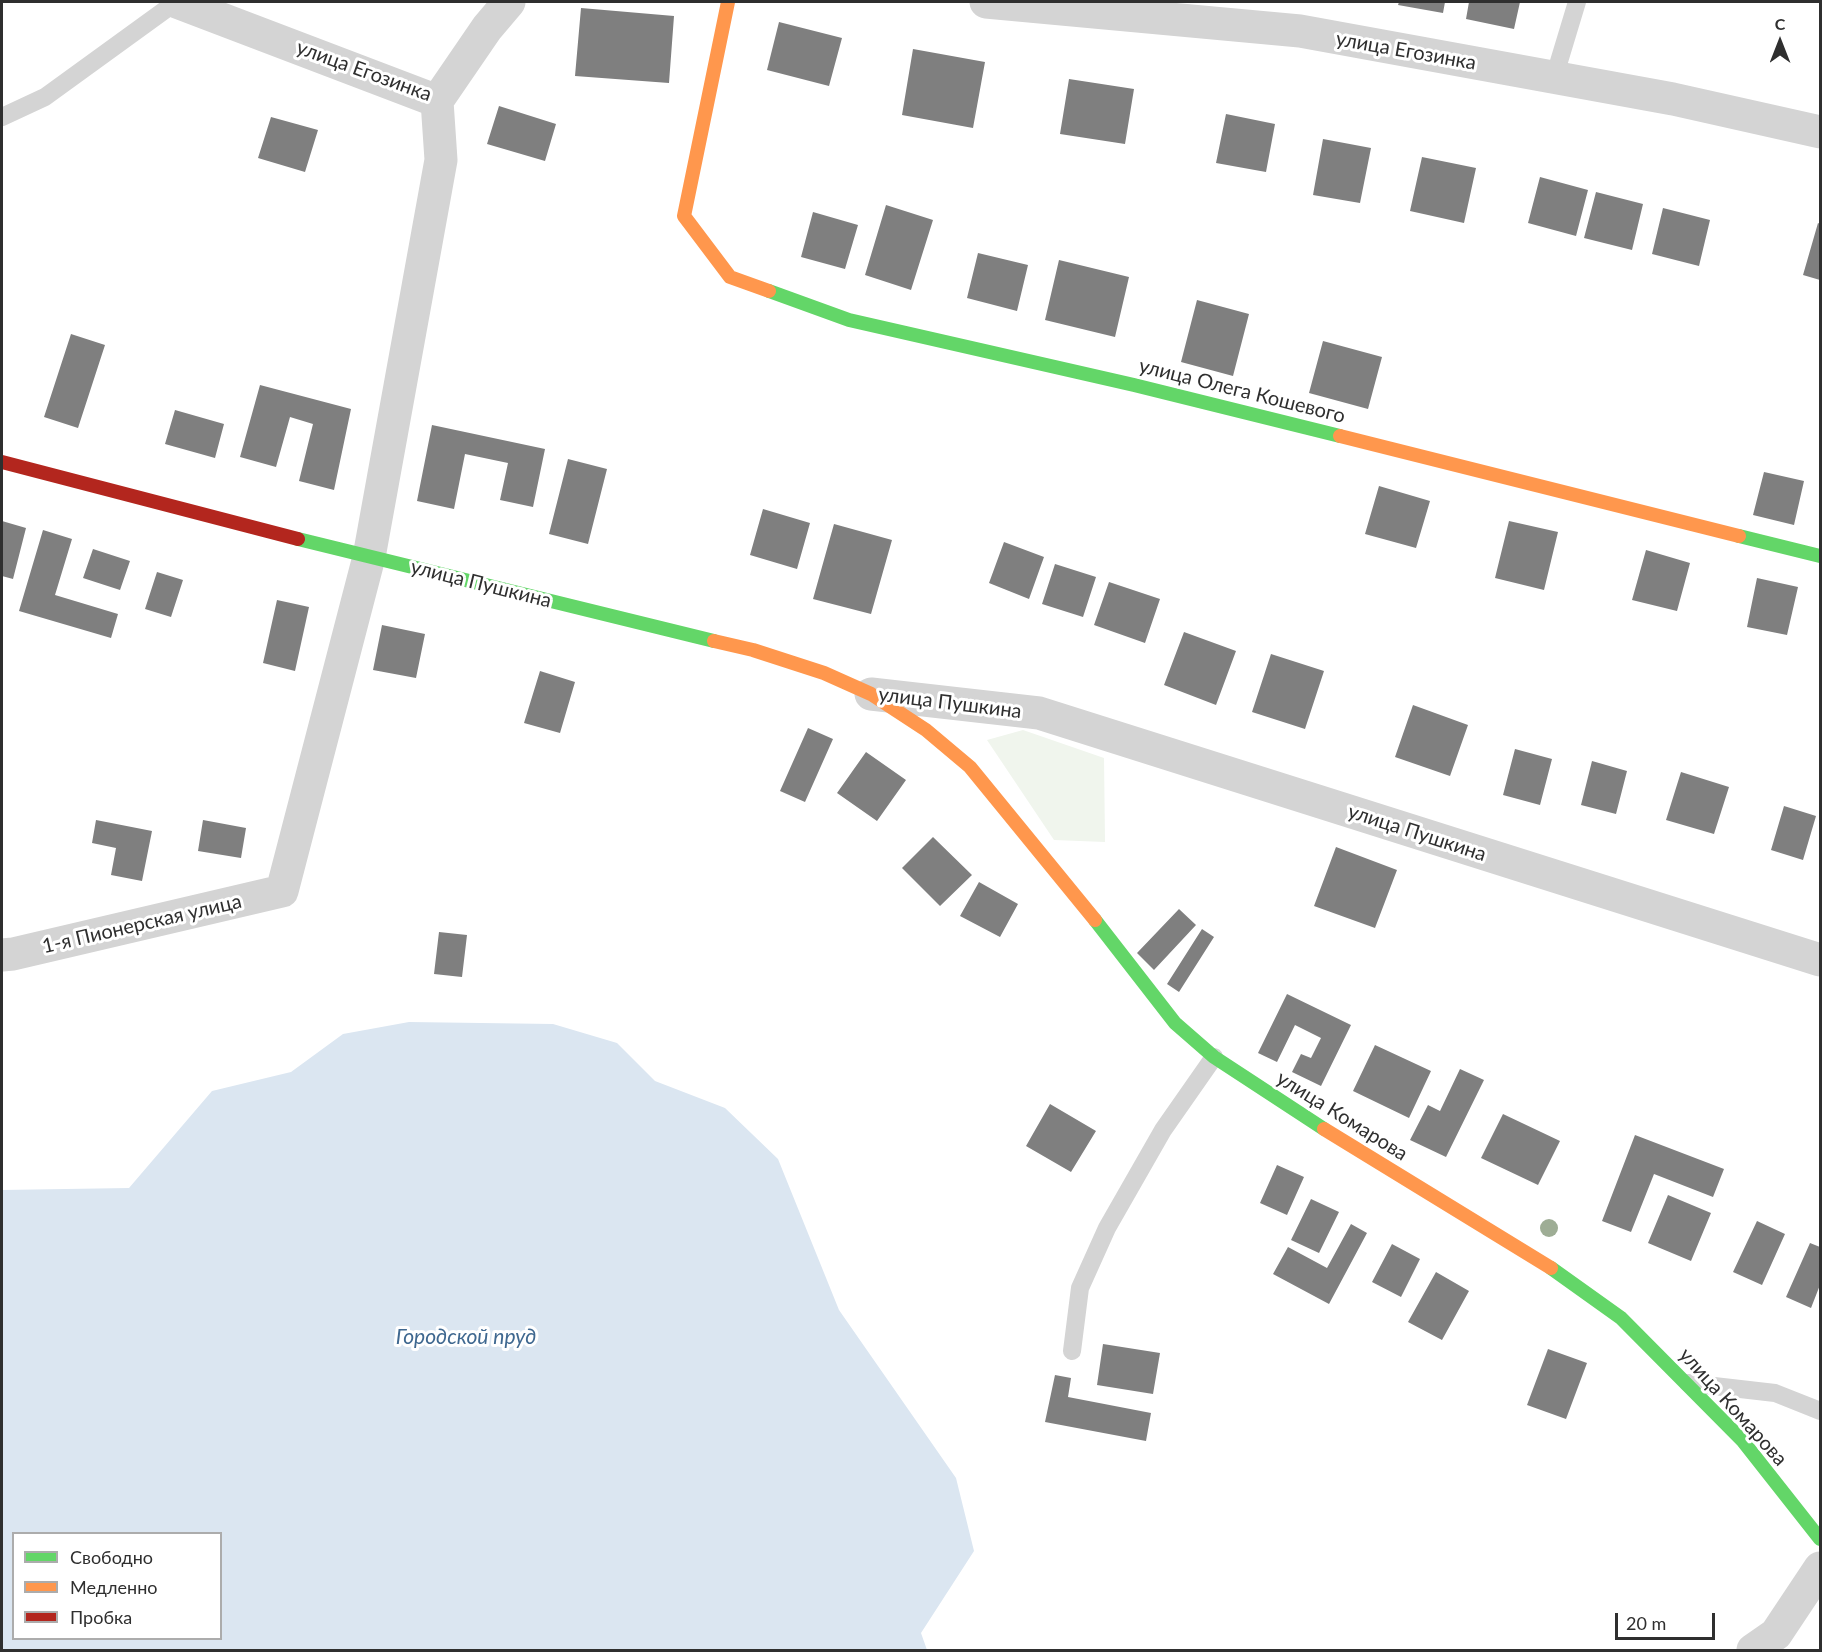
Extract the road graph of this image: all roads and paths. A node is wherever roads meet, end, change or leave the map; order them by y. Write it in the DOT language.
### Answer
graph roads {
  1 [pos="176,2"];
  2 [pos="509,2"];
  3 [pos="728,2"];
  4 [pos="986,2"];
  5 [pos="1577,2"];
  6 [pos="1554,78"];
  7 [pos="437,101"];
  8 [pos="2,117"];
  9 [pos="1821,132"];
  10 [pos="2,462"];
  11 [pos="1821,556"];
  12 [pos="369,557"];
  13 [pos="871,694"];
  14 [pos="2,955"];
  15 [pos="1821,960"];
  16 [pos="1214,1057"];
  17 [pos="1072,1351"];
  18 [pos="1687,1383"];
  19 [pos="1821,1411"];
  20 [pos="1821,1539"];
  21 [pos="1821,1568"];
  22 [pos="1753,1650"];
  1 -- 7 [label="street, улица Егозинка"];
  1 -- 8 [label="lane"];
  2 -- 7 [label="street, улица Егозинка"];
  3 -- 11 [label="street, улица Олега Кошевого"];
  4 -- 6 [label="street, улица Егозинка"];
  5 -- 6 [label="lane"];
  6 -- 9 [label="street, улица Егозинка"];
  7 -- 12 [label="street"];
  10 -- 12 [label="street, улица Пушкина"];
  12 -- 13 [label="street, улица Пушкина"];
  12 -- 14 [label="street, 1-я Пионерская улица"];
  13 -- 15 [label="street, улица Пушкина"];
  13 -- 16 [label="street, улица Комарова"];
  16 -- 17 [label="lane"];
  16 -- 18 [label="street, улица Комарова"];
  18 -- 19 [label="lane"];
  18 -- 20 [label="street, улица Комарова"];
  21 -- 22 [label="street"];
}
